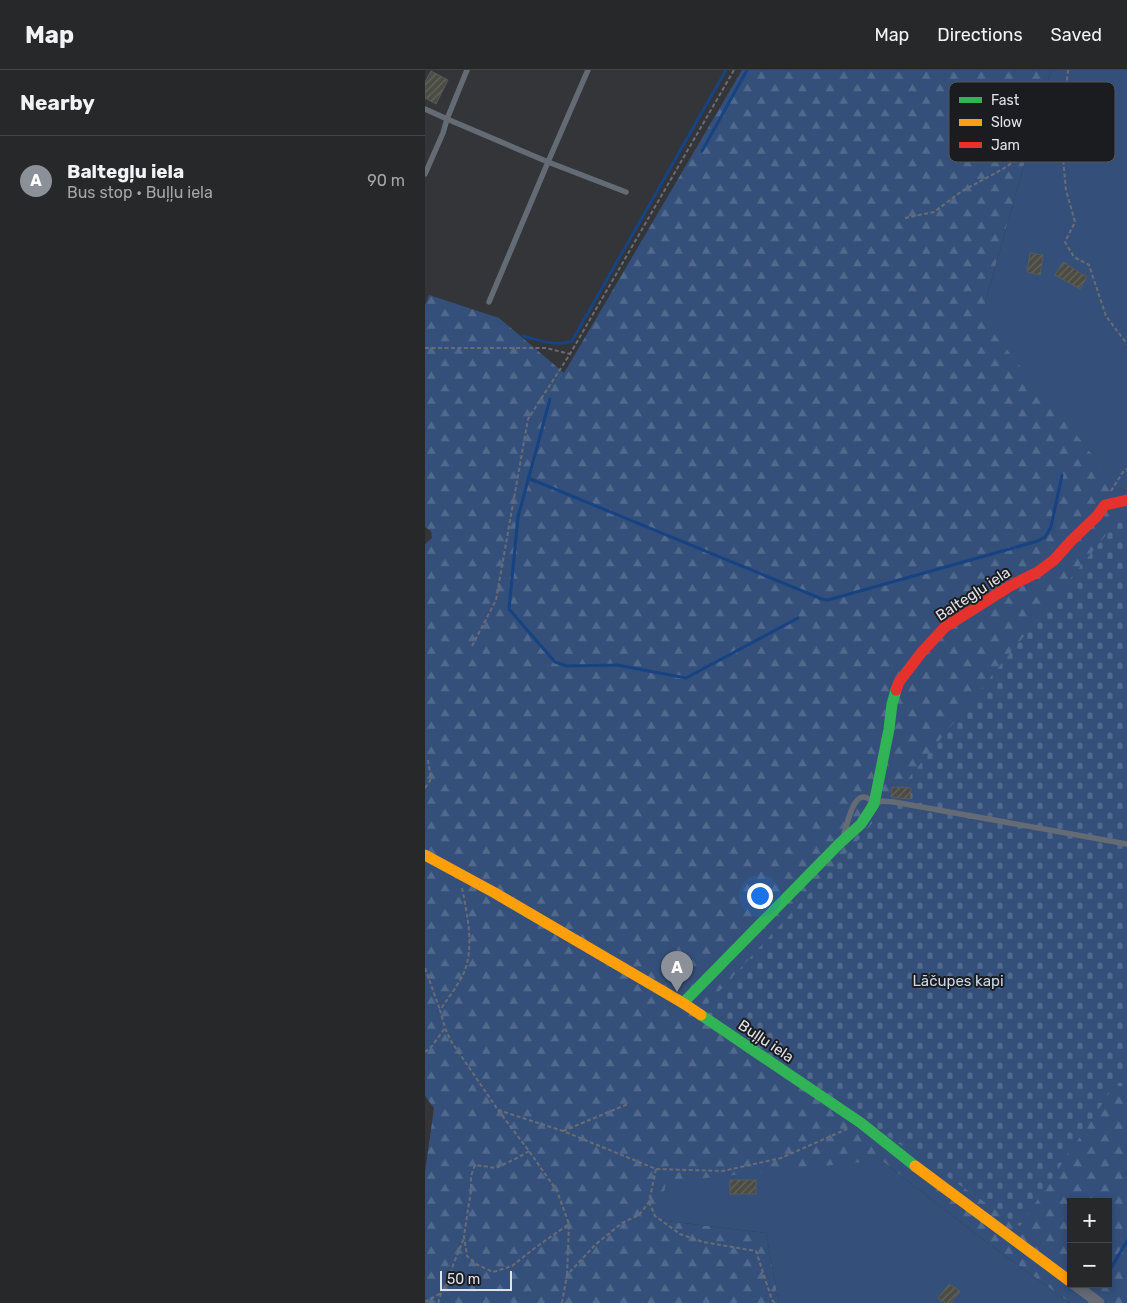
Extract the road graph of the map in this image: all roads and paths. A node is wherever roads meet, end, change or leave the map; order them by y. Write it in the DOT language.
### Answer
graph roads {
  1 [pos="467,70"];
  2 [pos="588,70"];
  3 [pos="734,70"];
  4 [pos="425,109"];
  5 [pos="447,119"];
  6 [pos="548,162"];
  7 [pos="1013,162"];
  8 [pos="1063,162"];
  9 [pos="425,174"];
  10 [pos="626,192"];
  11 [pos="905,218"];
  12 [pos="489,302"];
  13 [pos="1127,344"];
  14 [pos="425,348"];
  15 [pos="571,354"];
  16 [pos="1127,468"];
  17 [pos="1127,500"];
  18 [pos="1105,505"];
  19 [pos="472,646"];
  20 [pos="428,760"];
  21 [pos="425,788"];
  22 [pos="874,804"];
  23 [pos="840,843"];
  24 [pos="1127,844"];
  25 [pos="425,855"];
  26 [pos="459,874"];
  27 [pos="425,968"];
  28 [pos="683,1003"];
  29 [pos="440,1010"];
  30 [pos="445,1028"];
  31 [pos="425,1052"];
  32 [pos="627,1104"];
  33 [pos="498,1110"];
  34 [pos="861,1123"];
  35 [pos="563,1131"];
  36 [pos="529,1150"];
  37 [pos="656,1169"];
  38 [pos="649,1202"];
  39 [pos="569,1224"];
  40 [pos="464,1236"];
  41 [pos="567,1275"];
  42 [pos="1067,1279"];
  43 [pos="1079,1288"];
  44 [pos="441,1293"];
  45 [pos="425,1302"];
  46 [pos="438,1303"];
  47 [pos="561,1303"];
  48 [pos="775,1303"];
  49 [pos="1099,1303"];
  1 -- 5 [label="lane"];
  2 -- 6 [label="lane"];
  3 -- 15 [label="path"];
  4 -- 5 [label="lane"];
  5 -- 6 [label="lane"];
  5 -- 9 [label="lane"];
  6 -- 10 [label="lane"];
  6 -- 12 [label="lane"];
  7 -- 11 [label="path"];
  8 -- 13 [label="path"];
  14 -- 15 [label="path"];
  15 -- 19 [label="path"];
  16 -- 18 [label="path"];
  17 -- 18 [label="street"];
  18 -- 22 [label="street, Baltegļu iela"];
  20 -- 21 [label="path"];
  22 -- 23 [label="street, Baltegļu iela"];
  22 -- 23 [label="lane"];
  22 -- 24 [label="lane"];
  23 -- 28 [label="street, Baltegļu iela"];
  25 -- 26 [label="street, Buļļu iela"];
  26 -- 28 [label="street, Buļļu iela"];
  26 -- 29 [label="path"];
  27 -- 29 [label="path"];
  28 -- 34 [label="street, Buļļu iela"];
  29 -- 30 [label="path"];
  30 -- 31 [label="path"];
  30 -- 33 [label="path"];
  32 -- 35 [label="path"];
  33 -- 35 [label="path"];
  33 -- 36 [label="path"];
  34 -- 37 [label="path"];
  34 -- 42 [label="street, Buļļu iela"];
  35 -- 37 [label="path"];
  36 -- 39 [label="path"];
  36 -- 40 [label="path"];
  37 -- 38 [label="path"];
  38 -- 41 [label="path"];
  38 -- 48 [label="path"];
  39 -- 40 [label="path"];
  39 -- 41 [label="path"];
  40 -- 44 [label="path"];
  41 -- 47 [label="path"];
  43 -- 49 [label="street"];
  44 -- 45 [label="path"];
  44 -- 46 [label="path"];
}
